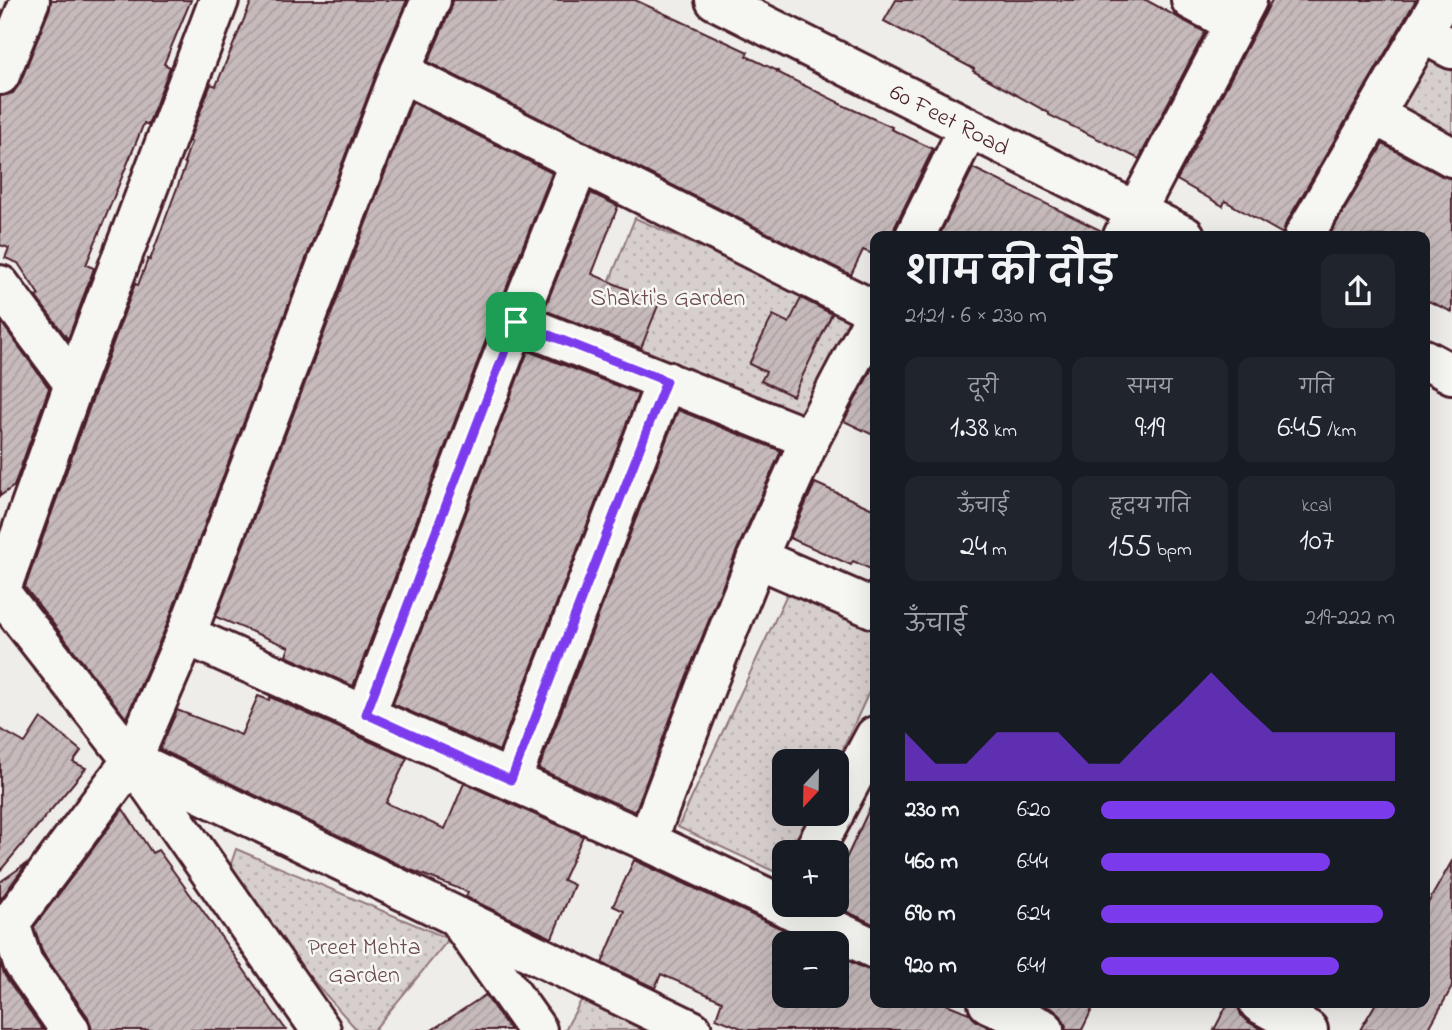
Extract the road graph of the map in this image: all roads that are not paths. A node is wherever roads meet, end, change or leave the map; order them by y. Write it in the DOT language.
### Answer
graph roads {
  1 [pos="30,0"];
  2 [pos="219,0"];
  3 [pos="431,0"];
  4 [pos="715,0"];
  5 [pos="1191,0"];
  6 [pos="1441,0"];
  7 [pos="1240,12"];
  8 [pos="1437,41"];
  9 [pos="400,72"];
  10 [pos="0,75"];
  11 [pos="1375,114"];
  12 [pos="968,128"];
  13 [pos="1452,157"];
  14 [pos="580,162"];
  15 [pos="1129,223"];
  16 [pos="917,231"];
  17 [pos="1163,231"];
  18 [pos="1307,231"];
  19 [pos="0,285"];
  20 [pos="870,311"];
  21 [pos="516,322"];
  22 [pos="870,324"];
  23 [pos="1430,362"];
  24 [pos="1452,373"];
  25 [pos="666,381"];
  26 [pos="74,384"];
  27 [pos="810,439"];
  28 [pos="757,558"];
  29 [pos="0,592"];
  30 [pos="870,606"];
  31 [pos="186,635"];
  32 [pos="366,714"];
  33 [pos="870,746"];
  34 [pos="132,760"];
  35 [pos="511,780"];
  36 [pos="849,785"];
  37 [pos="648,841"];
  38 [pos="772,899"];
  39 [pos="810,917"];
  40 [pos="457,918"];
  41 [pos="870,947"];
  42 [pos="999,1008"];
  43 [pos="1268,1008"];
  44 [pos="1044,1029"];
  45 [pos="70,1030"];
  46 [pos="321,1030"];
  47 [pos="537,1030"];
  48 [pos="692,1030"];
  49 [pos="1308,1030"];
  1 -- 10 [label="street"];
  2 -- 26 [label="street"];
  3 -- 9 [label="street"];
  4 -- 12 [label="street, 60 Feet Road"];
  5 -- 7 [label="street"];
  6 -- 8 [label="street"];
  7 -- 15 [label="street"];
  8 -- 11 [label="street"];
  9 -- 14 [label="street"];
  9 -- 31 [label="street"];
  11 -- 13 [label="street"];
  11 -- 18 [label="street"];
  12 -- 15 [label="street, 60 Feet Road"];
  12 -- 16 [label="street"];
  14 -- 20 [label="street"];
  14 -- 21 [label="street"];
  15 -- 17 [label="street, 60 Feet Road"];
  19 -- 26 [label="street"];
  21 -- 25 [label="street"];
  21 -- 32 [label="street"];
  22 -- 27 [label="street"];
  23 -- 24 [label="street"];
  25 -- 27 [label="street"];
  25 -- 35 [label="street"];
  26 -- 29 [label="street"];
  27 -- 28 [label="street"];
  28 -- 30 [label="street"];
  28 -- 37 [label="street"];
  29 -- 34 [label="street"];
  31 -- 32 [label="street"];
  31 -- 34 [label="street"];
  32 -- 35 [label="street"];
  33 -- 36 [label="street"];
  34 -- 40 [label="street"];
  34 -- 45 [label="street"];
  34 -- 46 [label="street"];
  35 -- 37 [label="street"];
  37 -- 38 [label="street"];
  39 -- 41 [label="street"];
  40 -- 47 [label="street"];
  40 -- 48 [label="street"];
  42 -- 44 [label="street"];
  43 -- 49 [label="street"];
}
